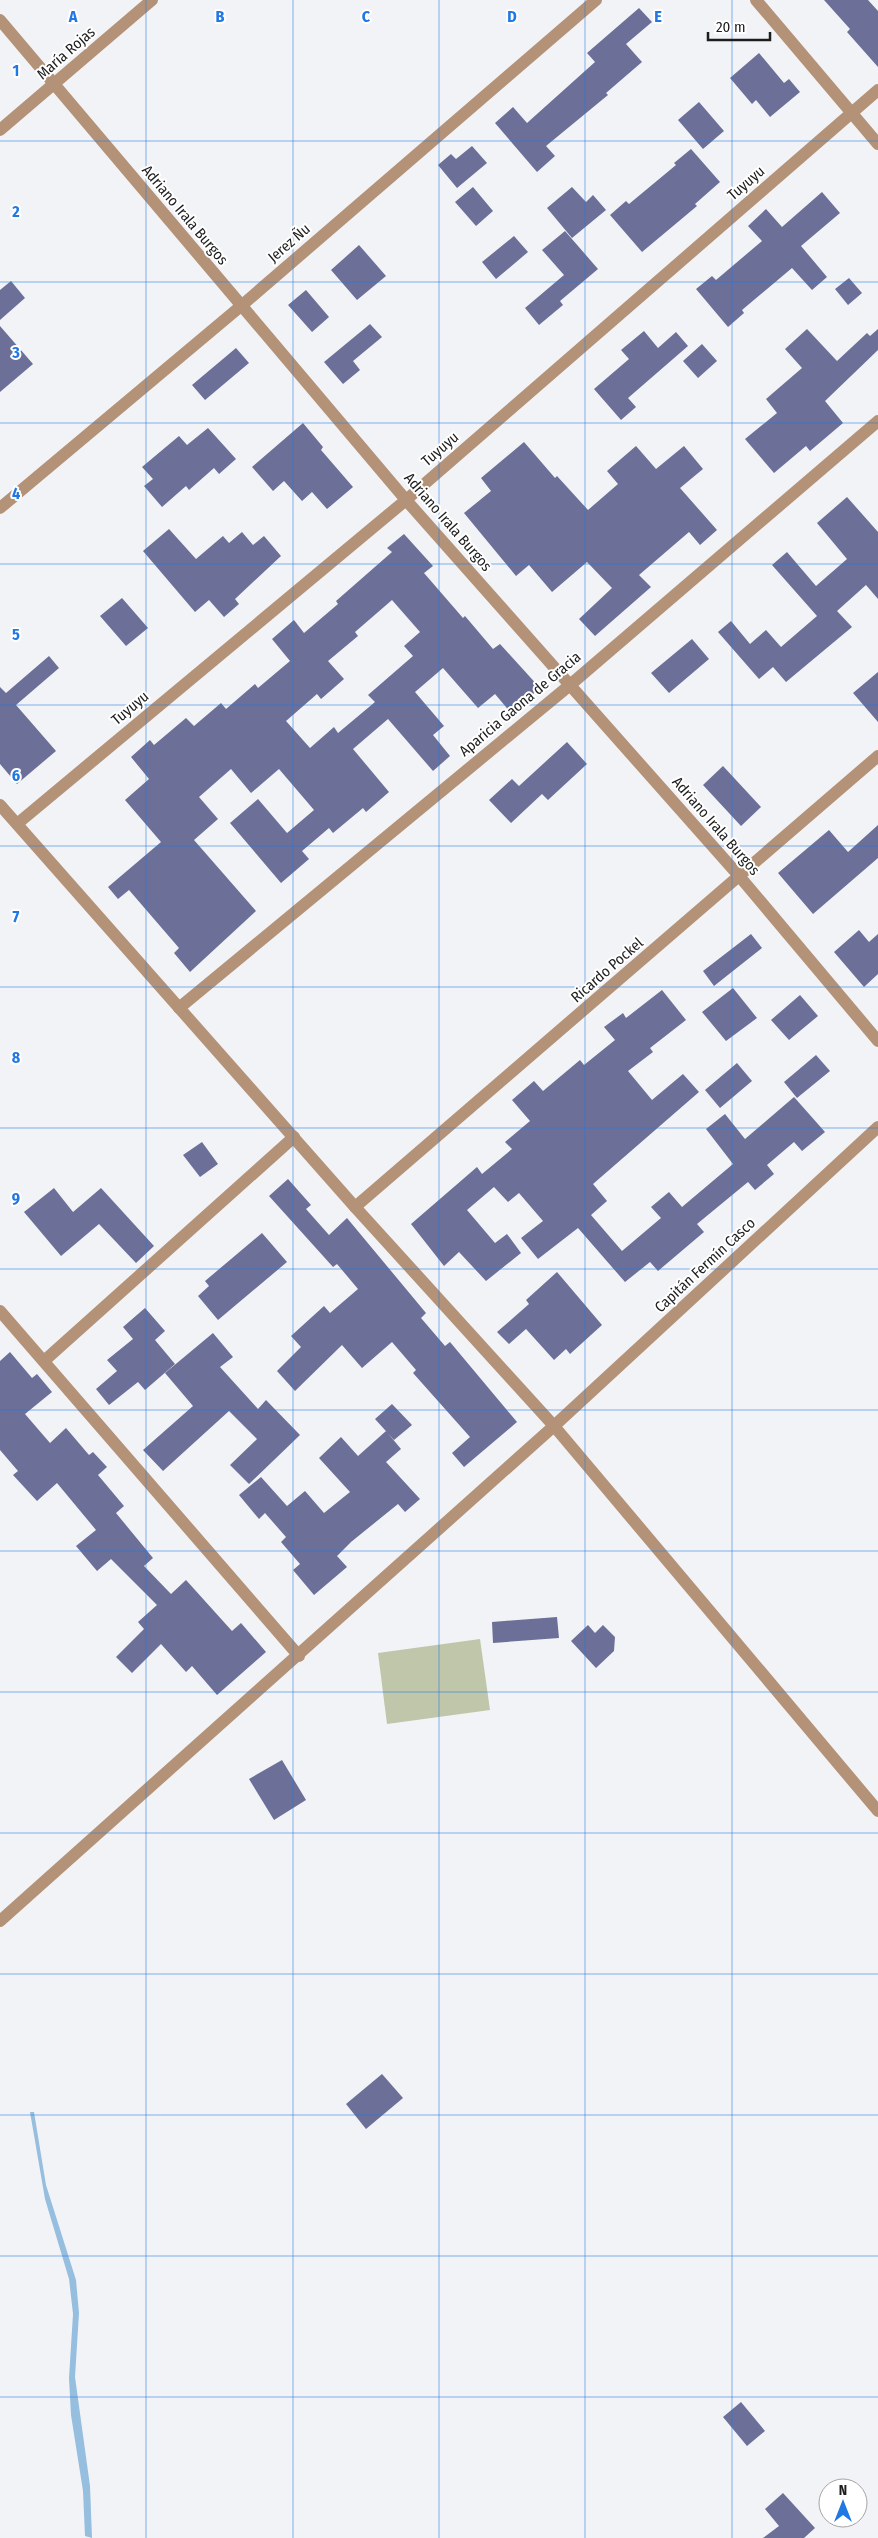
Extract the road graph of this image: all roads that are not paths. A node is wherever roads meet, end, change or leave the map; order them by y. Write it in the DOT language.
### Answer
graph roads {
  1 [pos="152,0"];
  2 [pos="596,0"];
  3 [pos="756,0"];
  4 [pos="0,20"];
  5 [pos="55,84"];
  6 [pos="878,90"];
  7 [pos="851,113"];
  8 [pos="0,130"];
  9 [pos="878,144"];
  10 [pos="241,306"];
  11 [pos="878,421"];
  12 [pos="406,500"];
  13 [pos="0,508"];
  14 [pos="570,685"];
  15 [pos="878,756"];
  16 [pos="0,805"];
  17 [pos="17,824"];
  18 [pos="740,877"];
  19 [pos="179,1008"];
  20 [pos="878,1041"];
  21 [pos="878,1127"];
  22 [pos="294,1137"];
  23 [pos="355,1207"];
  24 [pos="0,1311"];
  25 [pos="44,1361"];
  26 [pos="554,1426"];
  27 [pos="299,1656"];
  28 [pos="878,1811"];
  29 [pos="0,1921"];
  1 -- 5 [label="street, María Rojas"];
  2 -- 10 [label="street, Jerez Ñu"];
  3 -- 7 [label="street"];
  4 -- 5 [label="street, Adriano Irala Burgos"];
  5 -- 8 [label="street, María Rojas"];
  5 -- 10 [label="street, Adriano Irala Burgos"];
  6 -- 7 [label="street, Tuyuyu"];
  7 -- 9 [label="street"];
  7 -- 12 [label="street, Tuyuyu"];
  10 -- 12 [label="street, Adriano Irala Burgos"];
  10 -- 13 [label="street, Jerez Ñu"];
  11 -- 14 [label="street, Aparicia Gaona de Gracia"];
  12 -- 14 [label="street, Adriano Irala Burgos"];
  12 -- 17 [label="street, Tuyuyu"];
  14 -- 18 [label="street, Adriano Irala Burgos"];
  14 -- 19 [label="street, Aparicia Gaona de Gracia"];
  15 -- 18 [label="street, Ricardo Pockel"];
  16 -- 17 [label="street"];
  17 -- 19 [label="street"];
  18 -- 20 [label="street, Adriano Irala Burgos"];
  18 -- 23 [label="street, Ricardo Pockel"];
  19 -- 22 [label="street"];
  21 -- 26 [label="street, Capitán Fermín Casco"];
  22 -- 23 [label="street"];
  22 -- 25 [label="street"];
  23 -- 26 [label="street"];
  24 -- 25 [label="street"];
  25 -- 27 [label="street"];
  26 -- 27 [label="street, Capitán Fermín Casco"];
  26 -- 28 [label="street"];
  27 -- 29 [label="street, Capitán Fermín Casco"];
}
